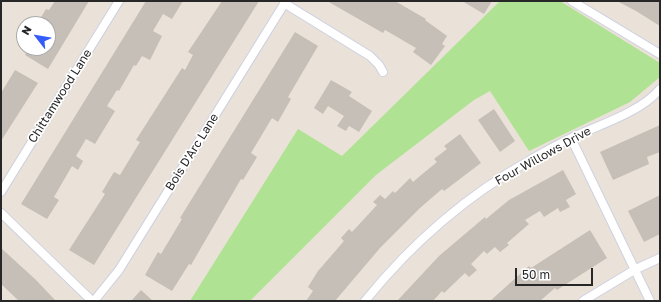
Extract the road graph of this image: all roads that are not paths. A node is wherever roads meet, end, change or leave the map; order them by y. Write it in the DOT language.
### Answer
graph roads {
  1 [pos="119,1"];
  2 [pos="572,1"];
  3 [pos="285,2"];
  4 [pos="660,54"];
  5 [pos="383,72"];
  6 [pos="660,89"];
  7 [pos="571,138"];
  8 [pos="1,192"];
  9 [pos="1,213"];
  10 [pos="660,258"];
  11 [pos="636,269"];
  12 [pos="93,301"];
  13 [pos="365,301"];
  14 [pos="583,301"];
  15 [pos="650,301"];
  1 -- 8 [label="street, Chittamwood Lane"];
  2 -- 4 [label="street"];
  3 -- 5 [label="street"];
  3 -- 12 [label="street, Bois D'Arc Lane"];
  6 -- 7 [label="street, Four Willows Drive"];
  7 -- 11 [label="street"];
  7 -- 13 [label="street, Four Willows Drive"];
  9 -- 12 [label="street"];
  10 -- 11 [label="street"];
  11 -- 14 [label="street"];
  11 -- 15 [label="street"];
}
